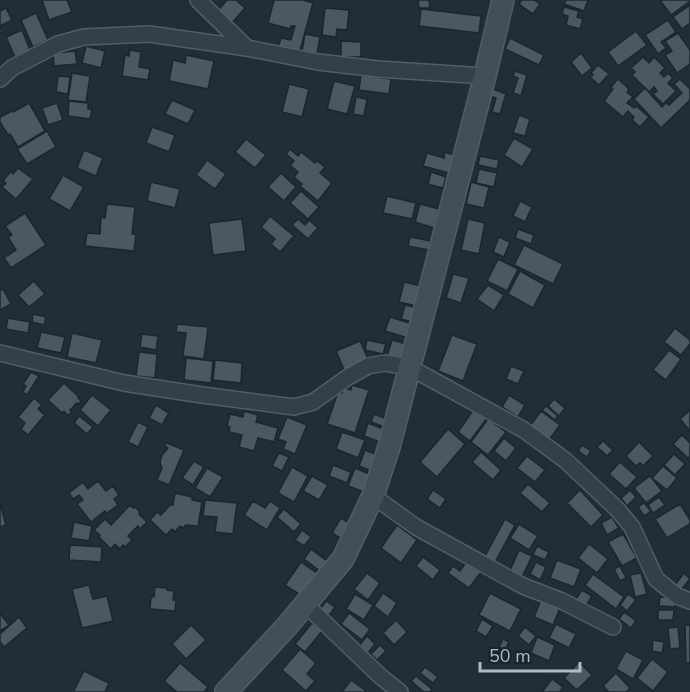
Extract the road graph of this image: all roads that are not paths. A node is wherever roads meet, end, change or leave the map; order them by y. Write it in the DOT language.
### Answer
graph roads {
  1 [pos="198,0"];
  2 [pos="503,0"];
  3 [pos="247,48"];
  4 [pos="0,57"];
  5 [pos="6,74"];
  6 [pos="485,76"];
  7 [pos="0,353"];
  8 [pos="410,367"];
  9 [pos="373,495"];
  10 [pos="690,601"];
  11 [pos="305,604"];
  12 [pos="613,627"];
  13 [pos="233,685"];
  14 [pos="400,692"];
  1 -- 3 [label="street"];
  2 -- 6 [label="main road"];
  3 -- 5 [label="street"];
  3 -- 6 [label="street"];
  4 -- 5 [label="street"];
  6 -- 8 [label="main road"];
  7 -- 8 [label="street"];
  8 -- 9 [label="main road"];
  8 -- 10 [label="street"];
  9 -- 11 [label="main road"];
  9 -- 12 [label="street"];
  11 -- 13 [label="main road"];
  11 -- 14 [label="street"];
}
